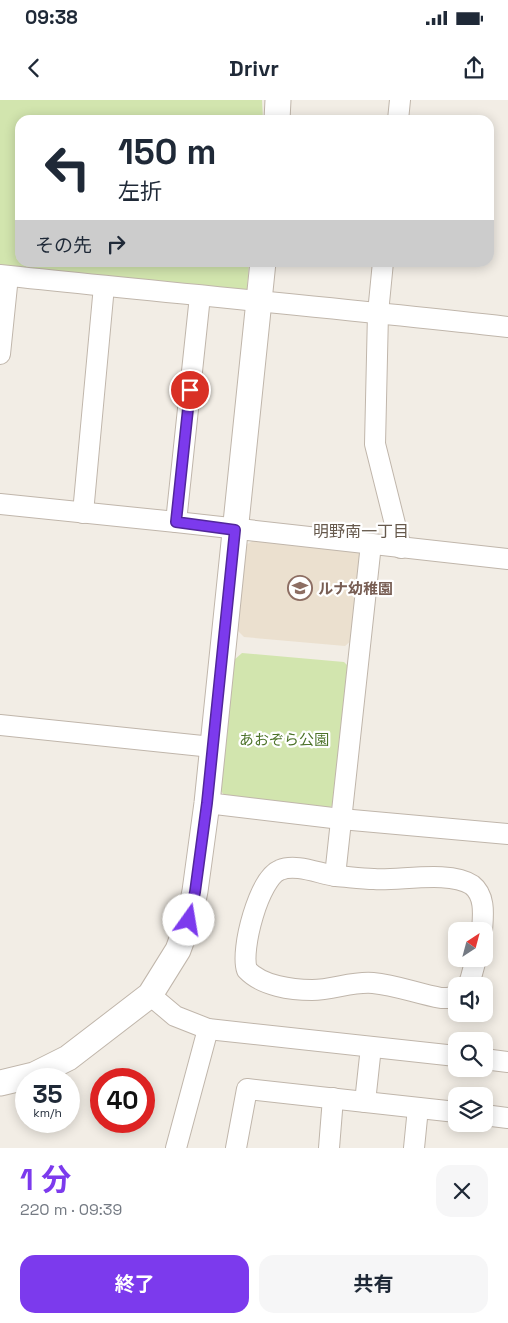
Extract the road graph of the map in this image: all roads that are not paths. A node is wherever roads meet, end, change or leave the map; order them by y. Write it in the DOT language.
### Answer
graph roads {
  1 [pos="278,100"];
  2 [pos="400,100"];
  3 [pos="277,115"];
  4 [pos="398,115"];
  5 [pos="262,267"];
  6 [pos="383,267"];
  7 [pos="4,276"];
  8 [pos="104,286"];
  9 [pos="200,296"];
  10 [pos="259,302"];
  11 [pos="378,313"];
  12 [pos="508,327"];
  13 [pos="0,354"];
  14 [pos="0,504"];
  15 [pos="82,513"];
  16 [pos="176,522"];
  17 [pos="235,530"];
  18 [pos="371,544"];
  19 [pos="401,548"];
  20 [pos="508,560"];
  21 [pos="0,725"];
  22 [pos="212,747"];
  23 [pos="207,803"];
  24 [pos="341,819"];
  25 [pos="508,834"];
  26 [pos="335,876"];
  27 [pos="482,922"];
  28 [pos="150,995"];
  29 [pos="448,998"];
  30 [pos="208,1029"];
  31 [pos="371,1047"];
  32 [pos="448,1055"];
  33 [pos="493,1060"];
  34 [pos="508,1062"];
  35 [pos="0,1083"];
  36 [pos="333,1098"];
  37 [pos="365,1102"];
  38 [pos="418,1108"];
  39 [pos="448,1111"];
  40 [pos="493,1116"];
  41 [pos="508,1118"];
  42 [pos="176,1148"];
  43 [pos="236,1148"];
  44 [pos="329,1148"];
  45 [pos="414,1148"];
  1 -- 3 [label="street"];
  2 -- 4 [label="street"];
  5 -- 10 [label="street"];
  6 -- 11 [label="street"];
  7 -- 8 [label="street"];
  7 -- 13 [label="street"];
  8 -- 9 [label="street"];
  8 -- 15 [label="street"];
  9 -- 10 [label="street"];
  9 -- 16 [label="street"];
  10 -- 11 [label="street"];
  10 -- 17 [label="street"];
  11 -- 12 [label="street"];
  11 -- 19 [label="street"];
  14 -- 15 [label="street"];
  15 -- 16 [label="street"];
  16 -- 17 [label="street"];
  17 -- 18 [label="street"];
  17 -- 22 [label="street"];
  18 -- 19 [label="street"];
  18 -- 24 [label="street"];
  19 -- 20 [label="street"];
  21 -- 22 [label="street"];
  22 -- 23 [label="street"];
  23 -- 24 [label="street"];
  23 -- 28 [label="street"];
  24 -- 25 [label="street"];
  24 -- 26 [label="street"];
  26 -- 27 [label="street"];
  26 -- 29 [label="street"];
  28 -- 30 [label="street"];
  28 -- 35 [label="street"];
  30 -- 31 [label="street"];
  30 -- 42 [label="street"];
  31 -- 32 [label="street"];
  31 -- 37 [label="street"];
  33 -- 34 [label="street"];
  36 -- 37 [label="street"];
  36 -- 43 [label="street"];
  36 -- 44 [label="street"];
  37 -- 38 [label="street"];
  38 -- 39 [label="street"];
  38 -- 45 [label="street"];
  40 -- 41 [label="street"];
}
